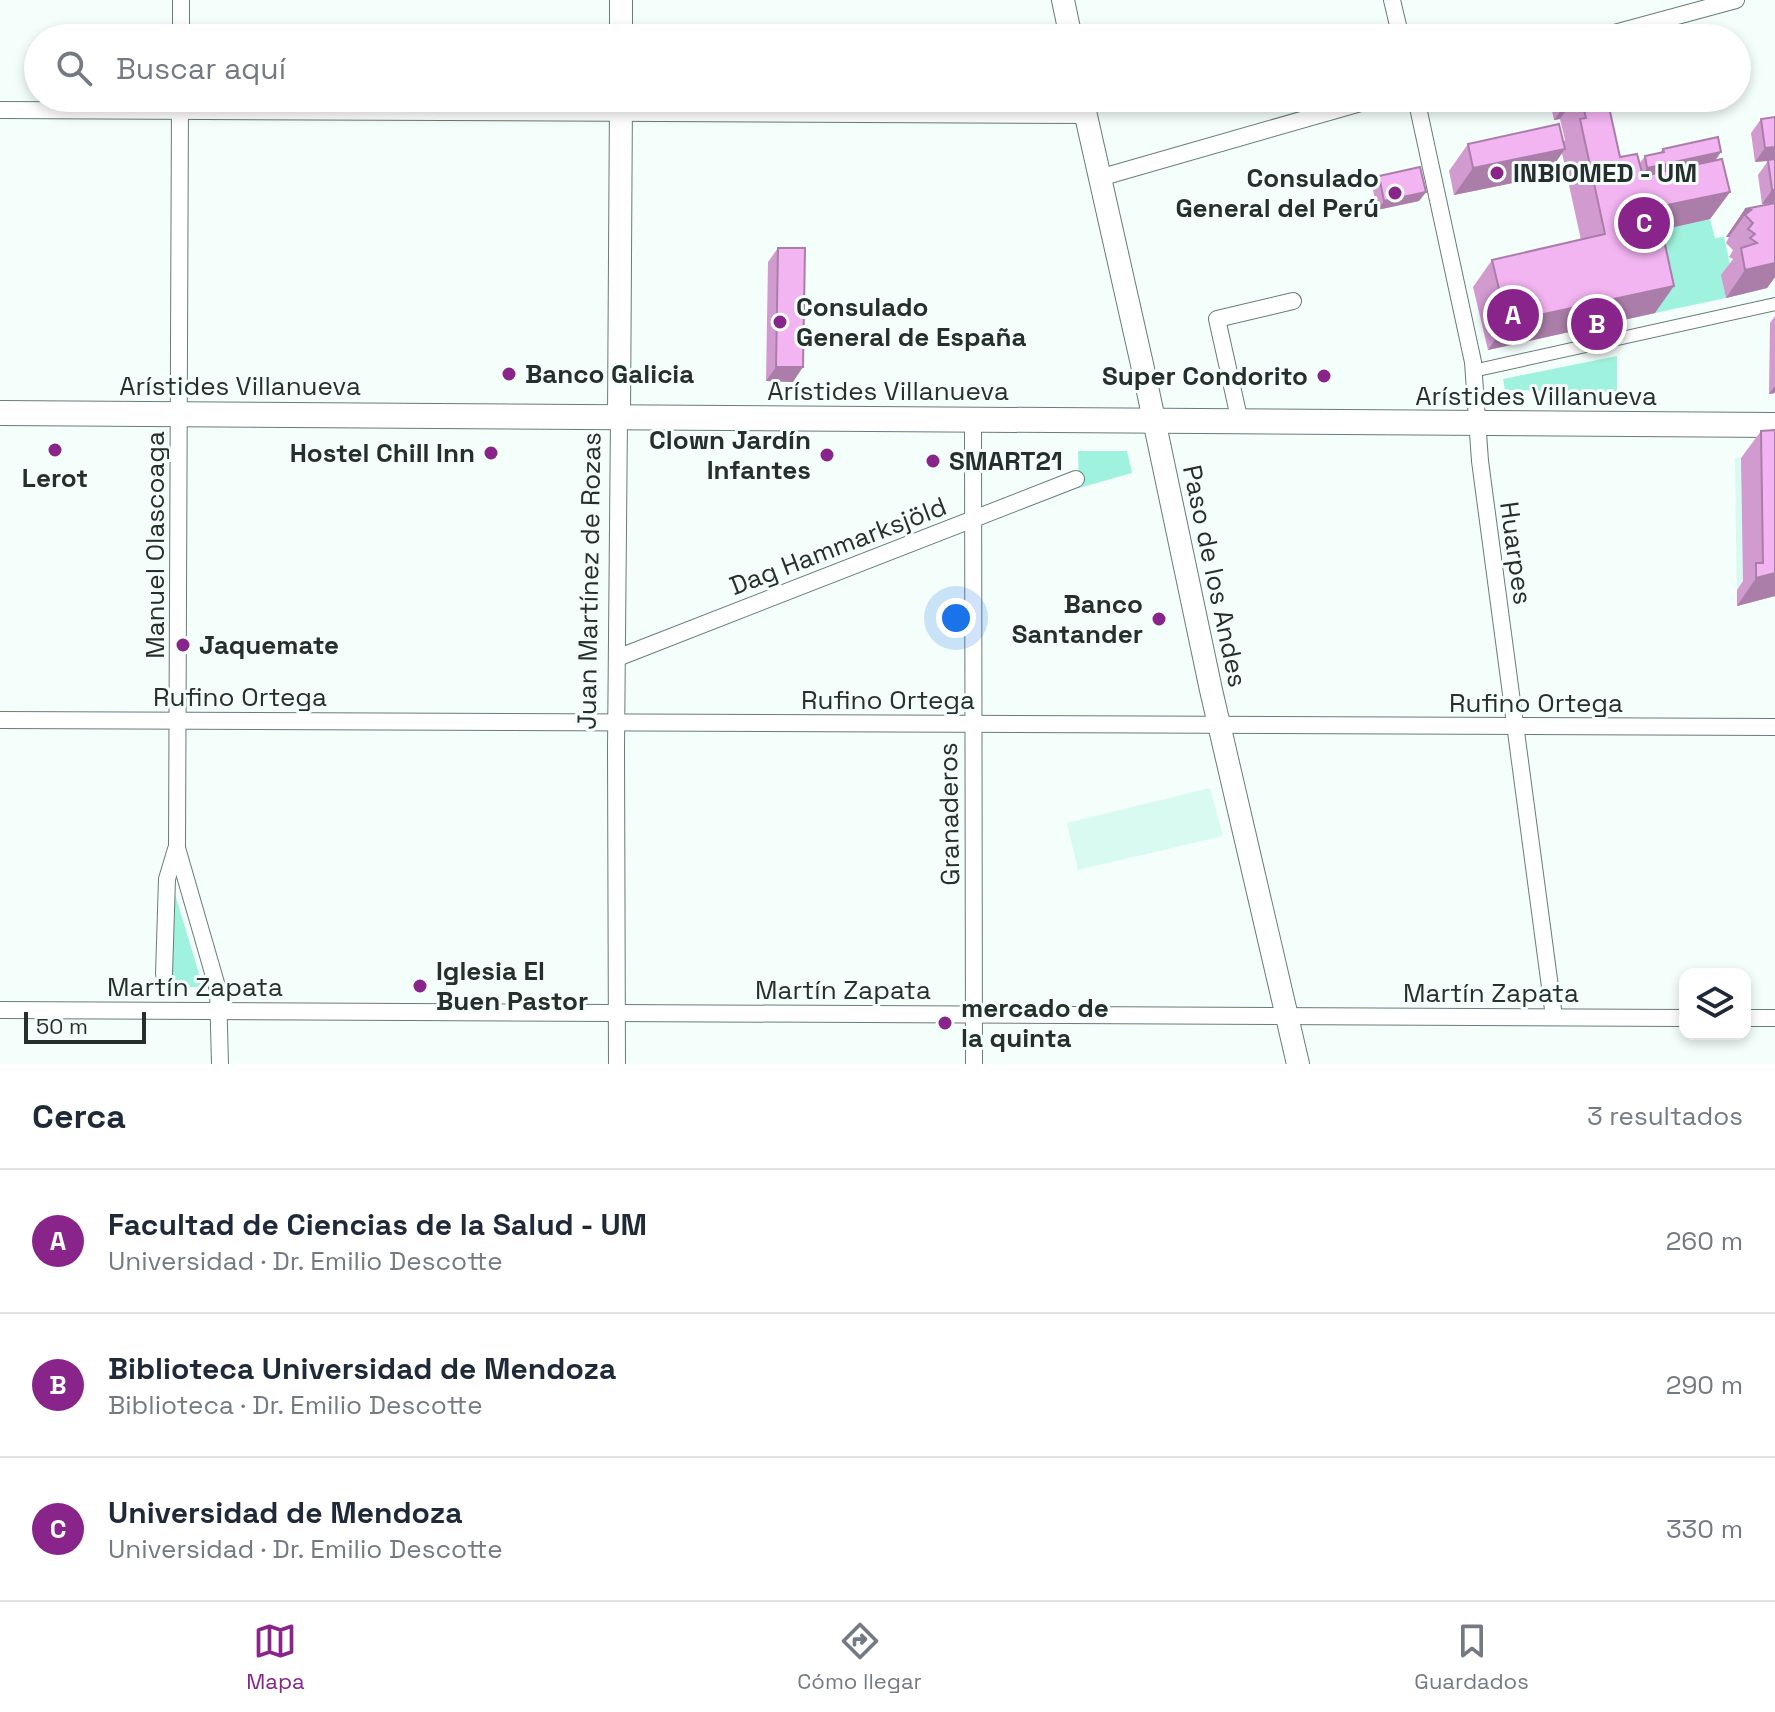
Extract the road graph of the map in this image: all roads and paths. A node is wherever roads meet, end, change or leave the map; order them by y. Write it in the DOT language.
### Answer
graph roads {
  1 [pos="181,0"];
  2 [pos="621,0"];
  3 [pos="1063,0"];
  4 [pos="1392,0"];
  5 [pos="1736,0"];
  6 [pos="181,24"];
  7 [pos="621,24"];
  8 [pos="1068,24"];
  9 [pos="1398,24"];
  10 [pos="1648,24"];
  11 [pos="24,109"];
  12 [pos="0,110"];
  13 [pos="180,112"];
  14 [pos="621,112"];
  15 [pos="1085,112"];
  16 [pos="1329,112"];
  17 [pos="1419,112"];
  18 [pos="1099,178"];
  19 [pos="1293,301"];
  20 [pos="1775,304"];
  21 [pos="1473,371"];
  22 [pos="0,413"];
  23 [pos="179,414"];
  24 [pos="619,417"];
  25 [pos="973,420"];
  26 [pos="1154,421"];
  27 [pos="1240,422"];
  28 [pos="1477,423"];
  29 [pos="1775,425"];
  30 [pos="1076,479"];
  31 [pos="972,520"];
  32 [pos="617,658"];
  33 [pos="0,720"];
  34 [pos="178,720"];
  35 [pos="616,722"];
  36 [pos="972,724"];
  37 [pos="1219,726"];
  38 [pos="1515,727"];
  39 [pos="1775,727"];
  40 [pos="177,848"];
  41 [pos="164,974"];
  42 [pos="0,1010"];
  43 [pos="220,1011"];
  44 [pos="616,1013"];
  45 [pos="975,1014"];
  46 [pos="1288,1016"];
  47 [pos="1554,1017"];
  48 [pos="1679,1018"];
  49 [pos="1751,1018"];
  50 [pos="1775,1018"];
  51 [pos="220,1064"];
  52 [pos="617,1064"];
  53 [pos="974,1064"];
  54 [pos="1298,1064"];
  1 -- 6 [label="street"];
  2 -- 7 [label="street"];
  3 -- 8 [label="street"];
  4 -- 9 [label="street"];
  5 -- 10 [label="street"];
  11 -- 12 [label="street"];
  13 -- 23 [label="street, Manuel Olascoaga"];
  14 -- 24 [label="street, Juan Martínez de Rozas"];
  15 -- 18 [label="street, Paso de los Andes"];
  16 -- 18 [label="street"];
  17 -- 21 [label="street, Huarpes"];
  18 -- 26 [label="street, Paso de los Andes"];
  19 -- 27 [label="street"];
  20 -- 21 [label="street"];
  21 -- 28 [label="street, Huarpes"];
  22 -- 23 [label="main road, Arístides Villanueva"];
  23 -- 24 [label="main road, Arístides Villanueva"];
  23 -- 34 [label="street, Manuel Olascoaga"];
  24 -- 25 [label="main road, Arístides Villanueva"];
  24 -- 32 [label="street, Juan Martínez de Rozas"];
  25 -- 26 [label="main road, Arístides Villanueva"];
  25 -- 31 [label="street, Granaderos"];
  26 -- 27 [label="main road, Arístides Villanueva"];
  26 -- 37 [label="street, Paso de los Andes"];
  27 -- 28 [label="main road, Arístides Villanueva"];
  28 -- 29 [label="main road, Arístides Villanueva"];
  28 -- 38 [label="street, Huarpes"];
  30 -- 31 [label="street, Dag Hammarksjöld"];
  31 -- 32 [label="street, Dag Hammarksjöld"];
  31 -- 36 [label="street, Granaderos"];
  32 -- 35 [label="street, Juan Martínez de Rozas"];
  33 -- 34 [label="street, Rufino Ortega"];
  34 -- 35 [label="street, Rufino Ortega"];
  34 -- 40 [label="street, Manuel Olascoaga"];
  35 -- 36 [label="street, Rufino Ortega"];
  35 -- 44 [label="street, Juan Martínez de Rozas"];
  36 -- 37 [label="street, Rufino Ortega"];
  36 -- 45 [label="street, Granaderos"];
  37 -- 38 [label="street, Rufino Ortega"];
  37 -- 46 [label="street, Paso de los Andes"];
  38 -- 39 [label="street, Rufino Ortega"];
  38 -- 47 [label="street, Huarpes"];
  40 -- 41 [label="street, Manuel Olascoaga"];
  40 -- 43 [label="street, Manuel Olascoaga"];
  42 -- 43 [label="street, Martín Zapata"];
  43 -- 44 [label="street, Martín Zapata"];
  43 -- 51 [label="street, Manuel Olascoaga"];
  44 -- 45 [label="street, Martín Zapata"];
  44 -- 52 [label="street, Juan Martínez de Rozas"];
  45 -- 46 [label="street, Martín Zapata"];
  45 -- 53 [label="street, Granaderos"];
  46 -- 47 [label="street, Martín Zapata"];
  46 -- 54 [label="street, Paso de los Andes"];
  47 -- 48 [label="street, Martín Zapata"];
  49 -- 50 [label="street"];
}
